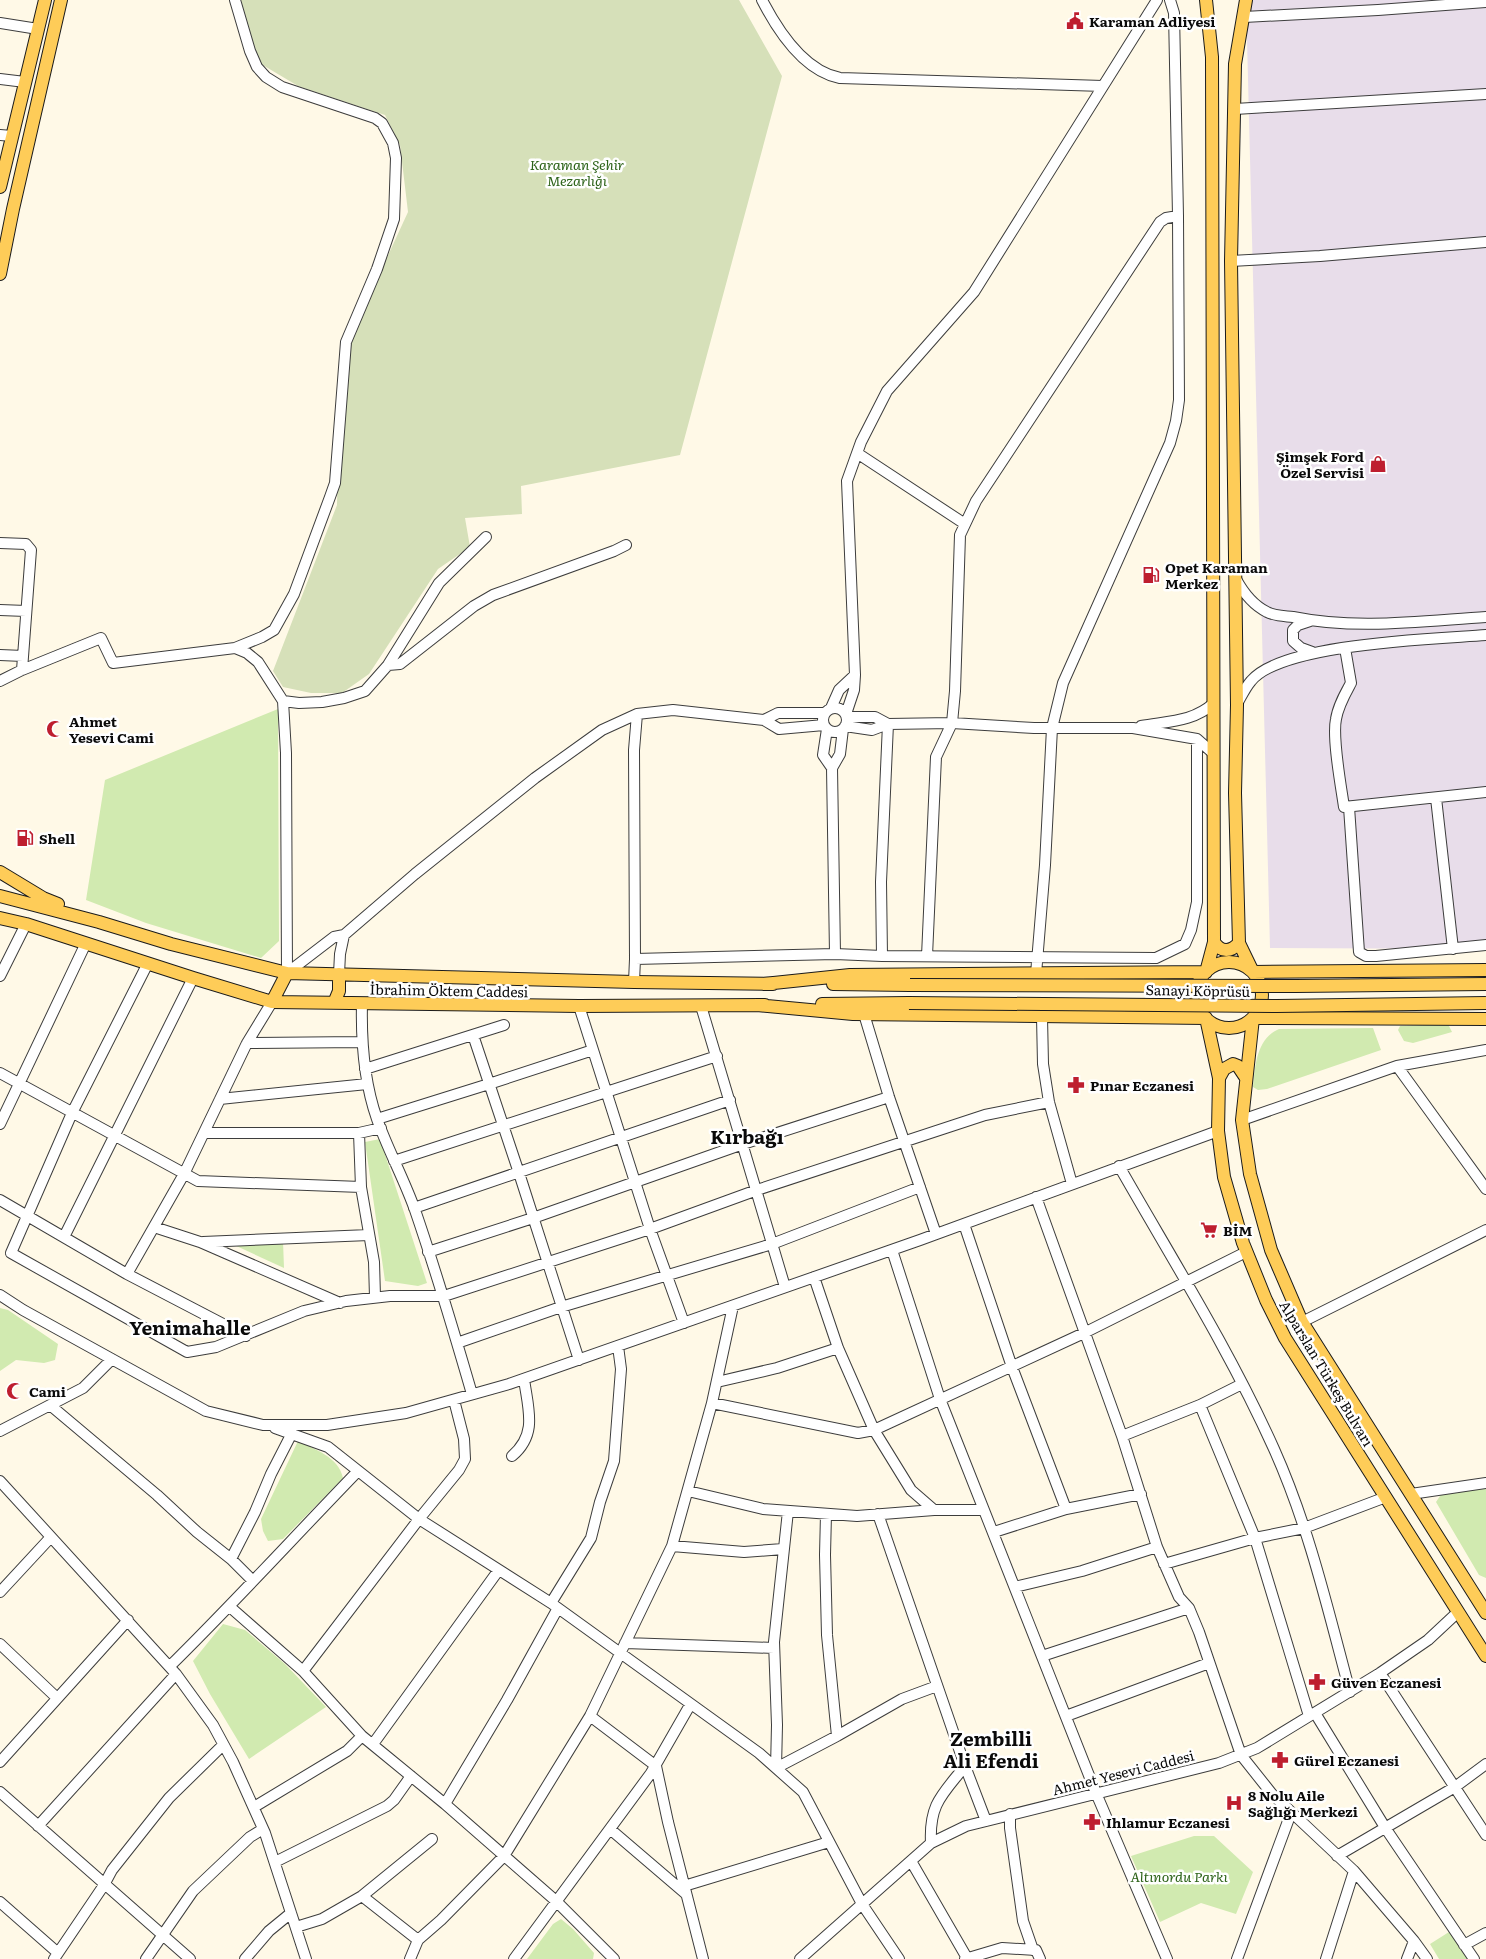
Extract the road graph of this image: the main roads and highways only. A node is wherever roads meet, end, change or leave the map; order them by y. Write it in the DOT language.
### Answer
graph roads {
  1 [pos="45,0"];
  2 [pos="61,0"];
  3 [pos="1203,3"];
  4 [pos="1247,6"];
  5 [pos="6,136"];
  6 [pos="0,187"];
  7 [pos="0,274"];
  8 [pos="0,872"];
  9 [pos="0,896"];
  10 [pos="0,918"];
  11 [pos="99,922"];
  12 [pos="1214,942"];
  13 [pos="1239,943"];
  14 [pos="1486,970"];
  15 [pos="1206,972"];
  16 [pos="1253,972"];
  17 [pos="287,973"];
  18 [pos="339,974"];
  19 [pos="764,984"];
  20 [pos="910,984"];
  21 [pos="1486,984"];
  22 [pos="272,1002"];
  23 [pos="334,1003"];
  24 [pos="909,1003"];
  25 [pos="1486,1003"];
  26 [pos="757,1005"];
  27 [pos="1206,1018"];
  28 [pos="1253,1018"];
  29 [pos="1486,1019"];
  30 [pos="1219,1078"];
  31 [pos="1246,1078"];
  32 [pos="1485,1609"];
  33 [pos="1486,1656"];
  1 -- 5 [label="main road"];
  2 -- 7 [label="main road"];
  3 -- 12 [label="main road"];
  4 -- 13 [label="main road"];
  5 -- 6 [label="main road"];
  8 -- 11 [label="main road"];
  9 -- 11 [label="main road, İbrahim Öktem Caddesi"];
  10 -- 22 [label="main road, İbrahim Öktem Caddesi"];
  11 -- 17 [label="main road, İbrahim Öktem Caddesi"];
  12 -- 13 [label="main road"];
  12 -- 15 [label="main road"];
  13 -- 16 [label="main road"];
  14 -- 16 [label="main road"];
  15 -- 16 [label="main road"];
  15 -- 19 [label="main road"];
  15 -- 27 [label="main road"];
  16 -- 28 [label="main road"];
  17 -- 18 [label="main road, İbrahim Öktem Caddesi"];
  17 -- 22 [label="main road"];
  18 -- 19 [label="main road, İbrahim Öktem Caddesi"];
  18 -- 23 [label="main road"];
  19 -- 20 [label="main road, İbrahim Öktem Caddesi"];
  20 -- 21 [label="main road, Sanayi Köprüsü, bridge"];
  22 -- 23 [label="main road, İbrahim Öktem Caddesi"];
  23 -- 26 [label="main road, İbrahim Öktem Caddesi"];
  24 -- 25 [label="main road, Sanayi Köprüsü, bridge"];
  24 -- 26 [label="main road, İbrahim Öktem Caddesi"];
  26 -- 27 [label="main road"];
  27 -- 28 [label="main road"];
  27 -- 30 [label="main road, Alparslan Türkeş Bulvarı"];
  28 -- 29 [label="main road"];
  28 -- 31 [label="main road, Alparslan Türkeş Bulvarı"];
  30 -- 31 [label="main road"];
  30 -- 33 [label="main road, Alparslan Türkeş Bulvarı"];
  31 -- 32 [label="main road, Alparslan Türkeş Bulvarı"];
}
